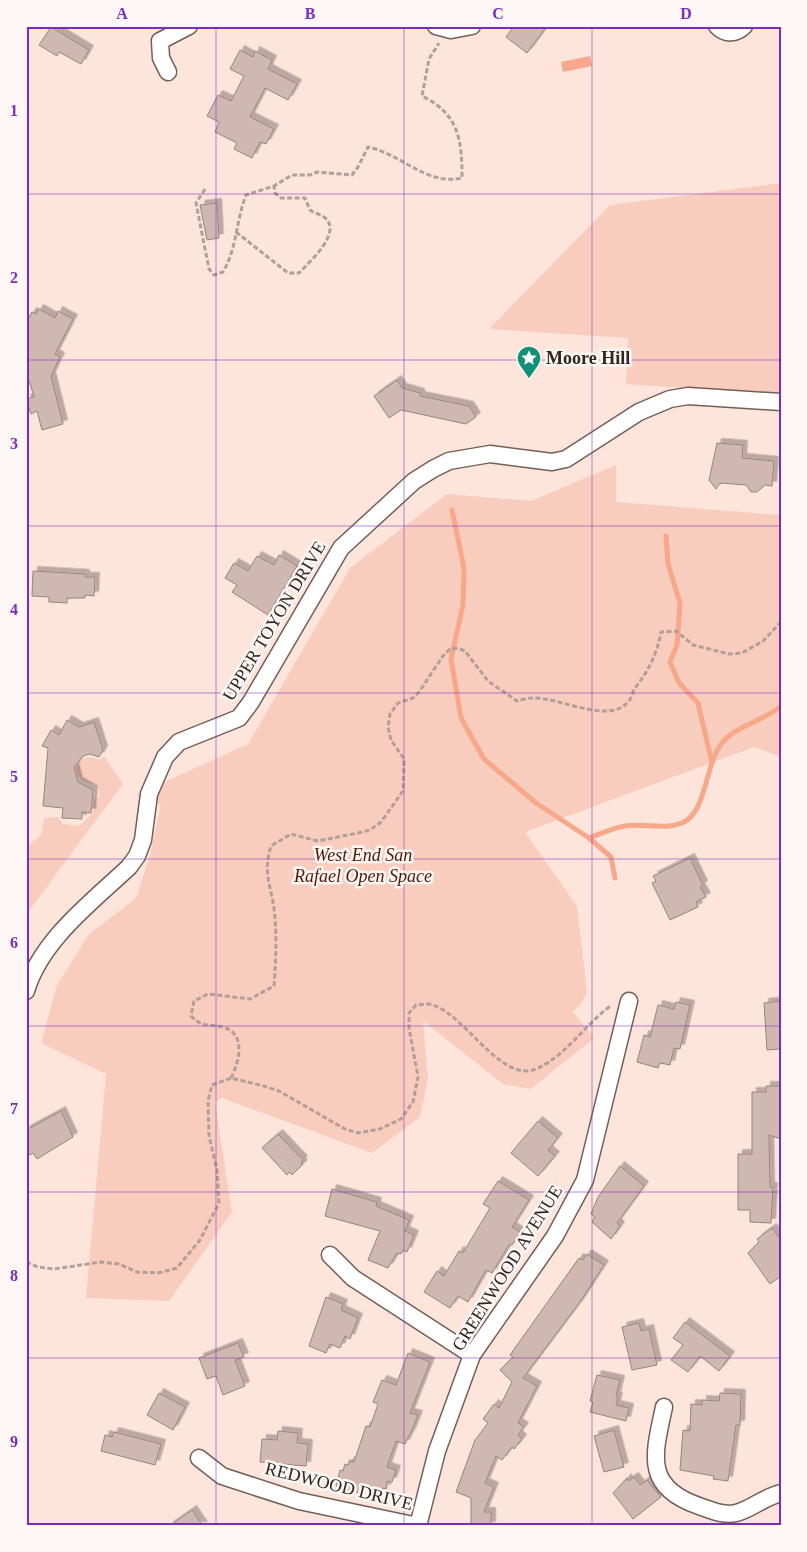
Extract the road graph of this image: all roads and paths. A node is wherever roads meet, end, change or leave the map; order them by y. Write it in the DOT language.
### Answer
graph roads {
  1 [pos="189,26"];
  2 [pos="472,26"];
  3 [pos="717,26"];
  4 [pos="744,26"];
  5 [pos="444,28"];
  6 [pos="168,72"];
  7 [pos="274,186"];
  8 [pos="205,189"];
  9 [pos="236,232"];
  10 [pos="781,402"];
  11 [pos="781,622"];
  12 [pos="26,991"];
  13 [pos="629,1001"];
  14 [pos="231,1078"];
  15 [pos="330,1255"];
  16 [pos="26,1262"];
  17 [pos="472,1355"];
  18 [pos="664,1407"];
  19 [pos="199,1458"];
  20 [pos="781,1493"];
  21 [pos="418,1526"];
  1 -- 6 [label="street"];
  2 -- 5 [label="street"];
  3 -- 4 [label="street"];
  5 -- 7 [label="path"];
  7 -- 9 [label="path"];
  7 -- 9 [label="path"];
  8 -- 9 [label="path"];
  10 -- 12 [label="street, UPPER TOYON DRIVE"];
  11 -- 14 [label="path"];
  13 -- 14 [label="path"];
  13 -- 17 [label="street, GREENWOOD AVENUE"];
  14 -- 16 [label="path"];
  15 -- 17 [label="street"];
  17 -- 21 [label="street, GREENWOOD AVENUE"];
  18 -- 20 [label="street"];
  19 -- 21 [label="street, REDWOOD DRIVE"];
}
